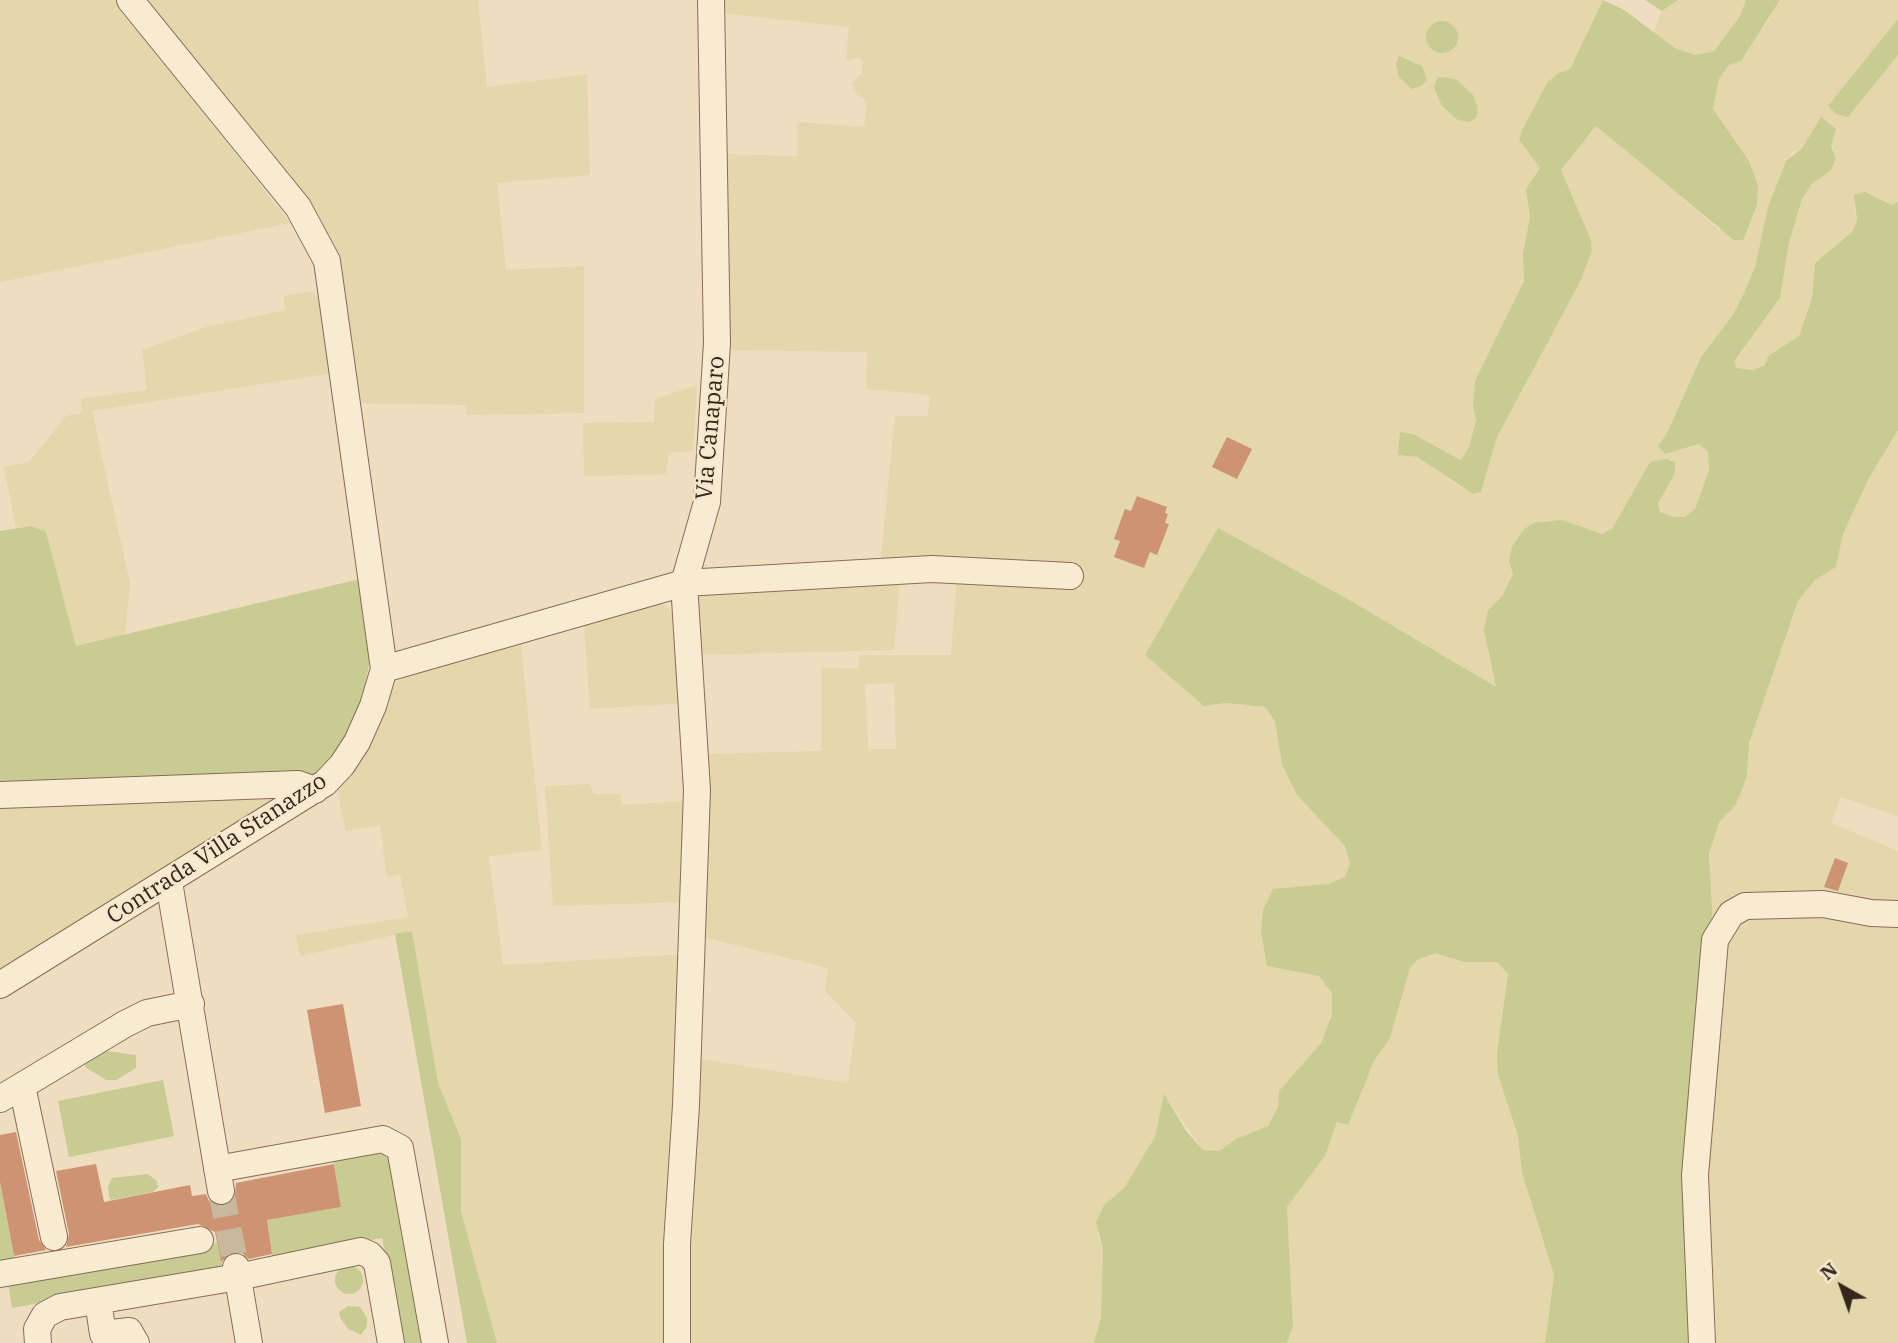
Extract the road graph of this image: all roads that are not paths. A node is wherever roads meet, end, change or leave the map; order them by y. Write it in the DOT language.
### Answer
graph roads {
  1 [pos="130,0"];
  2 [pos="711,0"];
  3 [pos="1070,576"];
  4 [pos="684,583"];
  5 [pos="384,669"];
  6 [pos="315,790"];
  7 [pos="0,795"];
  8 [pos="169,882"];
  9 [pos="1898,914"];
  10 [pos="0,985"];
  11 [pos="191,1004"];
  12 [pos="11,1093"];
  13 [pos="54,1237"];
  14 [pos="200,1240"];
  15 [pos="237,1272"];
  16 [pos="0,1274"];
  17 [pos="98,1301"];
  18 [pos="38,1343"];
  19 [pos="136,1343"];
  20 [pos="249,1343"];
  21 [pos="391,1343"];
  22 [pos="435,1343"];
  23 [pos="677,1343"];
  24 [pos="1702,1343"];
  1 -- 5 [label="street"];
  2 -- 4 [label="street, Via Canaparo"];
  3 -- 4 [label="street"];
  4 -- 5 [label="street"];
  4 -- 23 [label="street, Via Canaparo"];
  5 -- 6 [label="street, Contrada Villa Stanazzo"];
  6 -- 7 [label="street"];
  6 -- 8 [label="street, Contrada Villa Stanazzo"];
  8 -- 10 [label="street, Contrada Villa Stanazzo"];
  8 -- 11 [label="street"];
  9 -- 24 [label="street"];
  11 -- 12 [label="street"];
  11 -- 22 [label="street"];
  12 -- 13 [label="street"];
  14 -- 16 [label="street"];
  15 -- 17 [label="street"];
  15 -- 20 [label="street"];
  15 -- 21 [label="street"];
  17 -- 18 [label="street"];
  17 -- 19 [label="street"];
}
